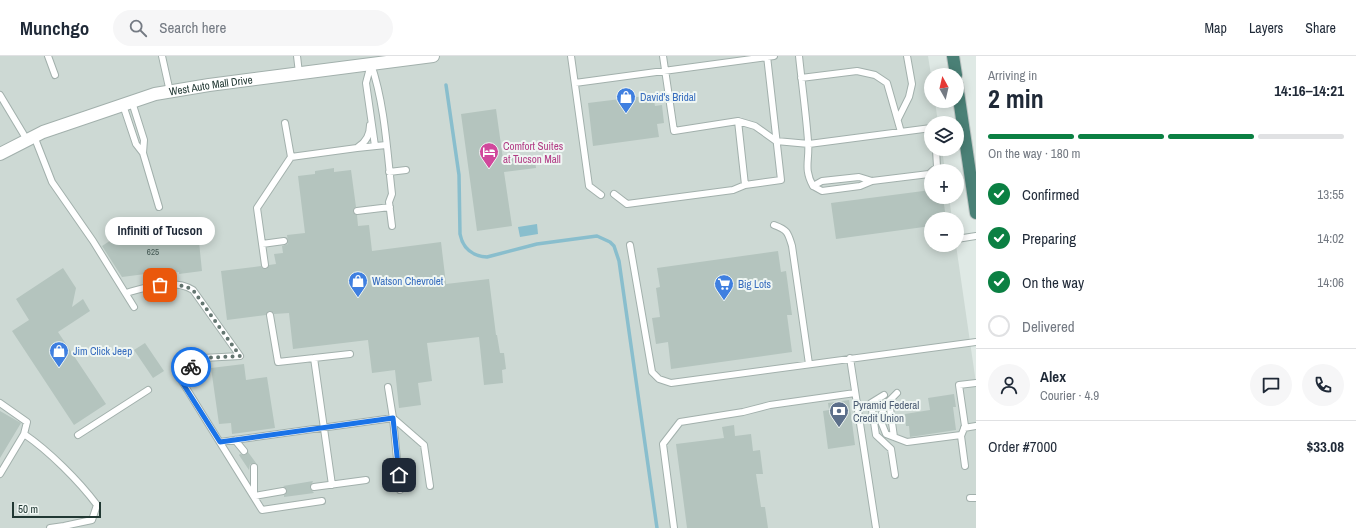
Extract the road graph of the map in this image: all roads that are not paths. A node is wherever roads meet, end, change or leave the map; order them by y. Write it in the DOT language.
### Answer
graph roads {
  1 [pos="48,56"];
  2 [pos="162,56"];
  3 [pos="297,56"];
  4 [pos="433,56"];
  5 [pos="571,56"];
  6 [pos="663,56"];
  7 [pos="769,56"];
  8 [pos="799,56"];
  9 [pos="907,56"];
  10 [pos="953,56"];
  11 [pos="372,64"];
  12 [pos="955,68"];
  13 [pos="665,71"];
  14 [pos="299,73"];
  15 [pos="55,75"];
  16 [pos="801,78"];
  17 [pos="575,83"];
  18 [pos="170,92"];
  19 [pos="0,96"];
  20 [pos="128,104"];
  21 [pos="371,116"];
  22 [pos="898,119"];
  23 [pos="738,121"];
  24 [pos="285,123"];
  25 [pos="924,129"];
  26 [pos="901,132"];
  27 [pos="31,138"];
  28 [pos="776,141"];
  29 [pos="809,144"];
  30 [pos="386,145"];
  31 [pos="375,146"];
  32 [pos="964,146"];
  33 [pos="357,148"];
  34 [pos="0,154"];
  35 [pos="143,154"];
  36 [pos="291,157"];
  37 [pos="406,170"];
  38 [pos="389,172"];
  39 [pos="924,175"];
  40 [pos="872,181"];
  41 [pos="746,185"];
  42 [pos="814,186"];
  43 [pos="614,194"];
  44 [pos="601,195"];
  45 [pos="383,196"];
  46 [pos="390,204"];
  47 [pos="159,207"];
  48 [pos="357,211"];
  49 [pos="976,213"];
  50 [pos="774,225"];
  51 [pos="392,226"];
  52 [pos="976,236"];
  53 [pos="964,238"];
  54 [pos="284,241"];
  55 [pos="262,244"];
  56 [pos="630,245"];
  57 [pos="265,265"];
  58 [pos="126,293"];
  59 [pos="134,306"];
  60 [pos="270,315"];
  61 [pos="976,342"];
  62 [pos="350,354"];
  63 [pos="314,358"];
  64 [pos="850,358"];
  65 [pos="809,364"];
  66 [pos="976,383"];
  67 [pos="388,387"];
  68 [pos="148,390"];
  69 [pos="855,393"];
  70 [pos="897,393"];
  71 [pos="884,395"];
  72 [pos="889,401"];
  73 [pos="0,402"];
  74 [pos="393,418"];
  75 [pos="976,426"];
  76 [pos="324,427"];
  77 [pos="964,428"];
  78 [pos="24,434"];
  79 [pos="78,435"];
  80 [pos="961,435"];
  81 [pos="894,437"];
  82 [pos="235,440"];
  83 [pos="220,442"];
  84 [pos="244,451"];
  85 [pos="965,466"];
  86 [pos="254,467"];
  87 [pos="0,474"];
  88 [pos="895,475"];
  89 [pos="366,480"];
  90 [pos="332,485"];
  91 [pos="430,486"];
  92 [pos="314,487"];
  93 [pos="400,490"];
  94 [pos="283,492"];
  95 [pos="254,496"];
  96 [pos="322,501"];
  97 [pos="50,528"];
  98 [pos="674,528"];
  99 [pos="876,528"];
  1 -- 15 [label="lane"];
  2 -- 18 [label="lane"];
  3 -- 14 [label="lane"];
  4 -- 11 [label="street, West Auto Mall Drive"];
  5 -- 17 [label="lane"];
  6 -- 13 [label="lane"];
  7 -- 13 [label="lane"];
  7 -- 28 [label="lane"];
  8 -- 16 [label="lane"];
  9 -- 22 [label="lane"];
  10 -- 12 [label="highway"];
  11 -- 14 [label="street, West Auto Mall Drive"];
  11 -- 21 [label="lane"];
  11 -- 30 [label="lane"];
  13 -- 17 [label="lane"];
  13 -- 23 [label="lane"];
  14 -- 18 [label="street, West Auto Mall Drive"];
  16 -- 22 [label="lane"];
  16 -- 29 [label="lane"];
  17 -- 44 [label="lane"];
  18 -- 20 [label="street, West Auto Mall Drive"];
  19 -- 27 [label="lane"];
  20 -- 27 [label="street, West Auto Mall Drive"];
  20 -- 35 [label="lane"];
  20 -- 35 [label="lane"];
  21 -- 31 [label="lane"];
  21 -- 33 [label="lane"];
  22 -- 26 [label="lane"];
  23 -- 28 [label="lane"];
  23 -- 41 [label="lane"];
  24 -- 36 [label="lane"];
  25 -- 26 [label="lane"];
  26 -- 29 [label="lane"];
  27 -- 34 [label="street, West Auto Mall Drive"];
  27 -- 58 [label="lane"];
  28 -- 29 [label="lane"];
  28 -- 41 [label="lane"];
  29 -- 42 [label="lane"];
  30 -- 31 [label="lane"];
  30 -- 38 [label="lane"];
  31 -- 33 [label="lane"];
  32 -- 49 [label="highway"];
  33 -- 36 [label="lane"];
  35 -- 47 [label="lane"];
  36 -- 55 [label="lane"];
  37 -- 38 [label="lane"];
  38 -- 46 [label="lane"];
  39 -- 40 [label="lane"];
  40 -- 42 [label="lane"];
  40 -- 42 [label="lane"];
  41 -- 43 [label="lane"];
  45 -- 46 [label="lane"];
  46 -- 48 [label="lane"];
  46 -- 51 [label="lane"];
  50 -- 65 [label="lane"];
  52 -- 53 [label="lane"];
  54 -- 55 [label="lane"];
  55 -- 57 [label="lane"];
  56 -- 65 [label="lane"];
  58 -- 59 [label="lane"];
  58 -- 83 [label="lane"];
  60 -- 63 [label="lane"];
  61 -- 64 [label="lane"];
  62 -- 63 [label="lane"];
  63 -- 76 [label="lane"];
  64 -- 65 [label="lane"];
  64 -- 69 [label="lane"];
  66 -- 77 [label="lane"];
  67 -- 74 [label="lane"];
  68 -- 79 [label="lane"];
  69 -- 98 [label="lane"];
  69 -- 99 [label="lane"];
  70 -- 72 [label="lane"];
  71 -- 88 [label="lane"];
  72 -- 81 [label="lane"];
  72 -- 81 [label="lane"];
  73 -- 78 [label="lane"];
  74 -- 76 [label="lane"];
  74 -- 91 [label="lane"];
  74 -- 93 [label="lane"];
  75 -- 77 [label="lane"];
  76 -- 82 [label="lane"];
  76 -- 90 [label="lane"];
  77 -- 80 [label="lane"];
  78 -- 87 [label="lane"];
  78 -- 97 [label="lane"];
  80 -- 81 [label="lane"];
  80 -- 85 [label="lane"];
  82 -- 83 [label="lane"];
  82 -- 84 [label="lane"];
  83 -- 95 [label="lane"];
  86 -- 95 [label="lane"];
  89 -- 90 [label="lane"];
  90 -- 92 [label="lane"];
  94 -- 95 [label="lane"];
  95 -- 96 [label="lane"];
}
